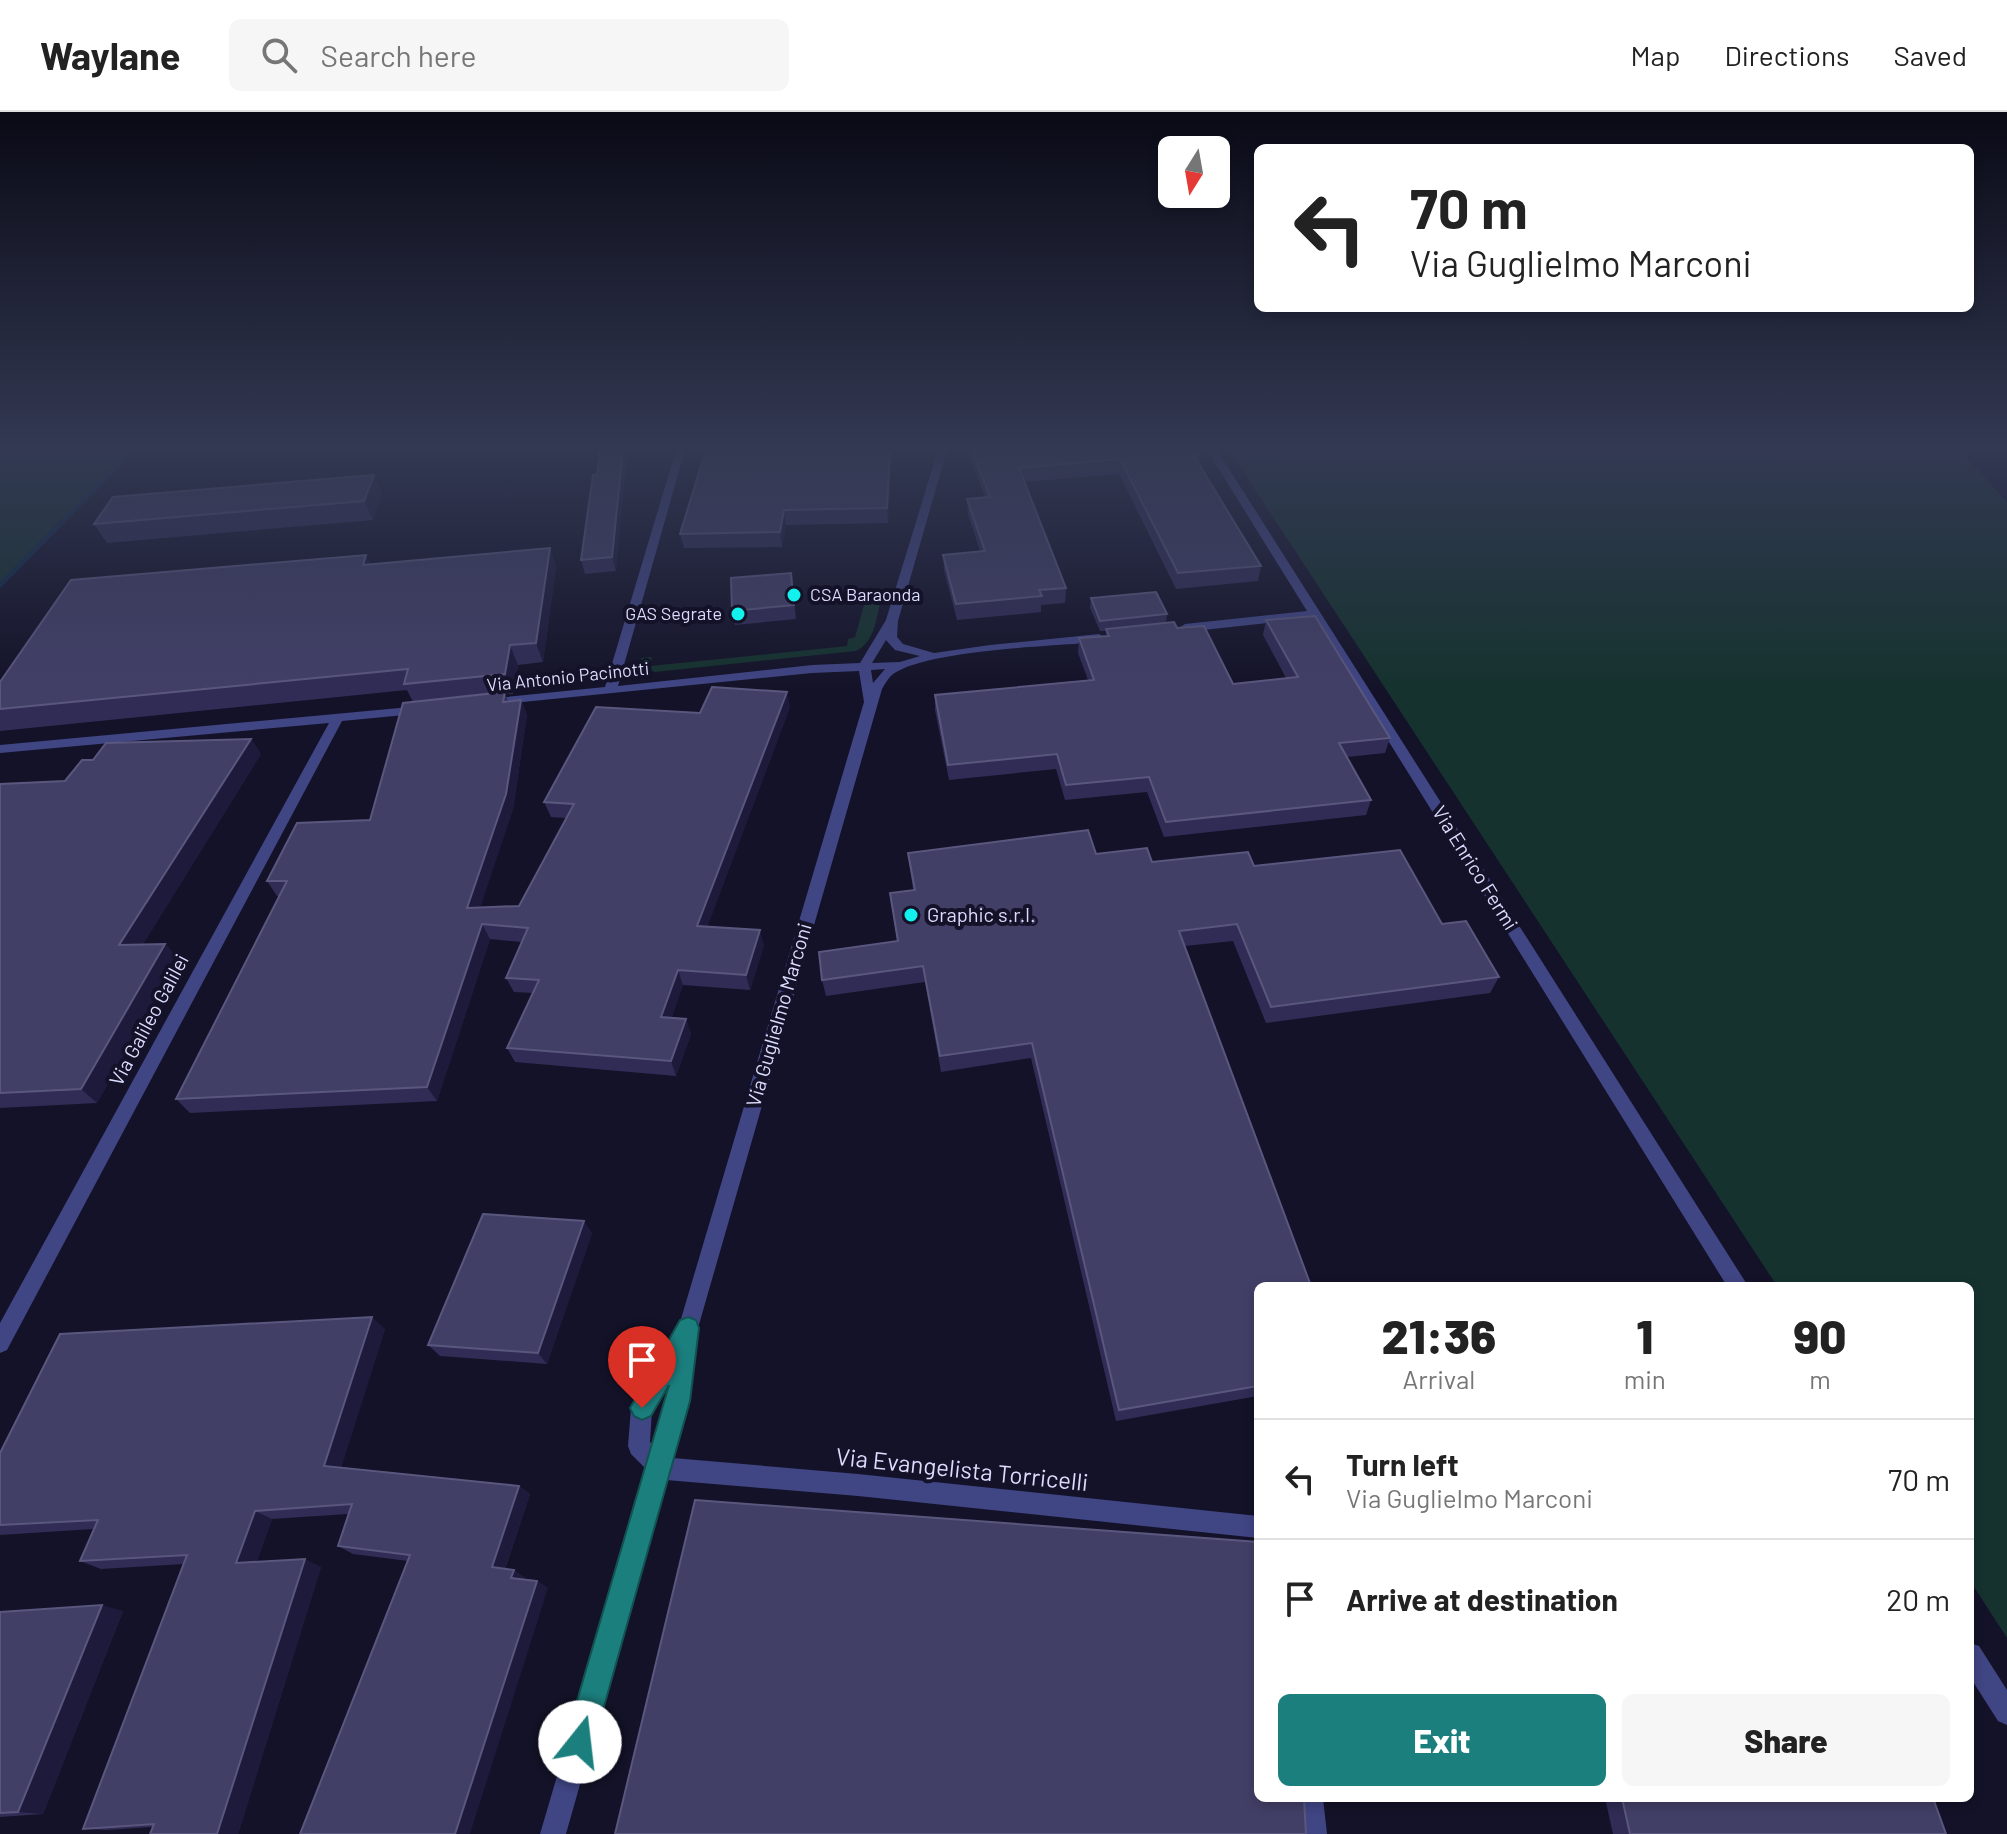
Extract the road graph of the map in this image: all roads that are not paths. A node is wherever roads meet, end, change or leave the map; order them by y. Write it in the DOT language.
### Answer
graph roads {
  1 [pos="657,530"];
  2 [pos="919,530"];
  3 [pos="1262,530"];
  4 [pos="1315,614"];
  5 [pos="892,621"];
  6 [pos="1177,629"];
  7 [pos="1116,636"];
  8 [pos="935,656"];
  9 [pos="901,665"];
  10 [pos="864,666"];
  11 [pos="610,690"];
  12 [pos="870,702"];
  13 [pos="474,704"];
  14 [pos="428,709"];
  15 [pos="337,719"];
  16 [pos="0,749"];
  17 [pos="1735,1282"];
  18 [pos="688,1328"];
  19 [pos="0,1343"];
  20 [pos="660,1468"];
  21 [pos="1254,1527"];
  22 [pos="1974,1661"];
  23 [pos="2007,1712"];
  24 [pos="1312,1802"];
  25 [pos="553,1834"];
  26 [pos="1315,1834"];
  1 -- 11 [label="street"];
  2 -- 5 [label="street"];
  3 -- 4 [label="street, Via Enrico Fermi"];
  4 -- 6 [label="street"];
  4 -- 17 [label="street, Via Enrico Fermi"];
  5 -- 8 [label="street"];
  5 -- 10 [label="street"];
  7 -- 8 [label="street"];
  8 -- 9 [label="street"];
  9 -- 10 [label="street, Via Antonio Pacinotti"];
  9 -- 12 [label="street, Via Guglielmo Marconi"];
  10 -- 11 [label="street, Via Antonio Pacinotti"];
  10 -- 12 [label="street, Via Guglielmo Marconi"];
  11 -- 13 [label="street, Via Antonio Pacinotti"];
  12 -- 18 [label="street, Via Guglielmo Marconi"];
  14 -- 15 [label="street"];
  15 -- 16 [label="street"];
  15 -- 19 [label="street, Via Galileo Galilei"];
  18 -- 20 [label="street, Via Guglielmo Marconi"];
  18 -- 20 [label="street, Via Guglielmo Marconi"];
  20 -- 21 [label="street, Via Evangelista Torricelli"];
  20 -- 25 [label="street, Via Guglielmo Marconi"];
  22 -- 23 [label="street"];
  24 -- 26 [label="lane"];
}
